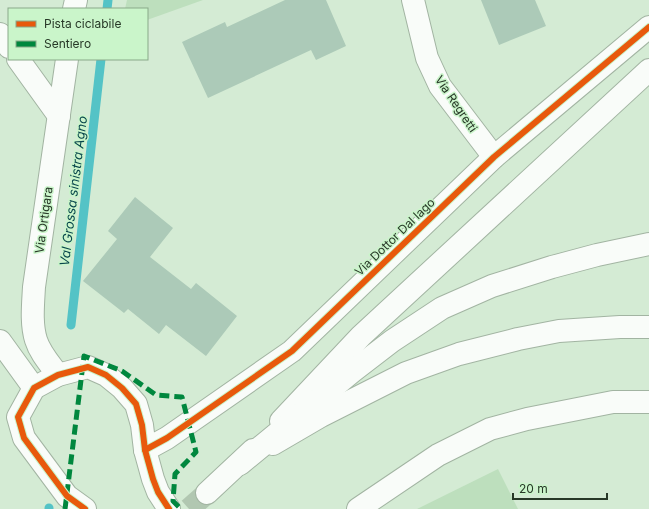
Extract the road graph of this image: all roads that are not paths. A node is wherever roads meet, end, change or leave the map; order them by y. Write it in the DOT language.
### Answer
graph roads {
  1 [pos="413,0"];
  2 [pos="649,27"];
  3 [pos="0,34"];
  4 [pos="8,46"];
  5 [pos="19,60"];
  6 [pos="67,60"];
  7 [pos="649,70"];
  8 [pos="59,116"];
  9 [pos="494,157"];
  10 [pos="649,244"];
  11 [pos="649,327"];
  12 [pos="0,341"];
  13 [pos="58,375"];
  14 [pos="34,388"];
  15 [pos="649,402"];
  16 [pos="9,421"];
  17 [pos="145,450"];
  18 [pos="240,464"];
  19 [pos="208,493"];
  20 [pos="85,509"];
  21 [pos="168,509"];
  22 [pos="358,509"];
  1 -- 9 [label="main road, Via Regretti"];
  2 -- 9 [label="main road, Via Dottor Dal lago"];
  3 -- 4 [label="main road"];
  5 -- 8 [label="main road"];
  6 -- 8 [label="main road, Via Ortigara"];
  7 -- 18 [label="main road"];
  8 -- 13 [label="main road, Via Ortigara"];
  9 -- 17 [label="main road, Via Dottor Dal lago"];
  10 -- 18 [label="main road"];
  11 -- 18 [label="main road"];
  12 -- 14 [label="main road"];
  13 -- 14 [label="main road"];
  13 -- 17 [label="main road"];
  14 -- 16 [label="main road"];
  15 -- 22 [label="main road"];
  16 -- 20 [label="main road"];
  17 -- 21 [label="main road"];
  18 -- 19 [label="main road"];
}
